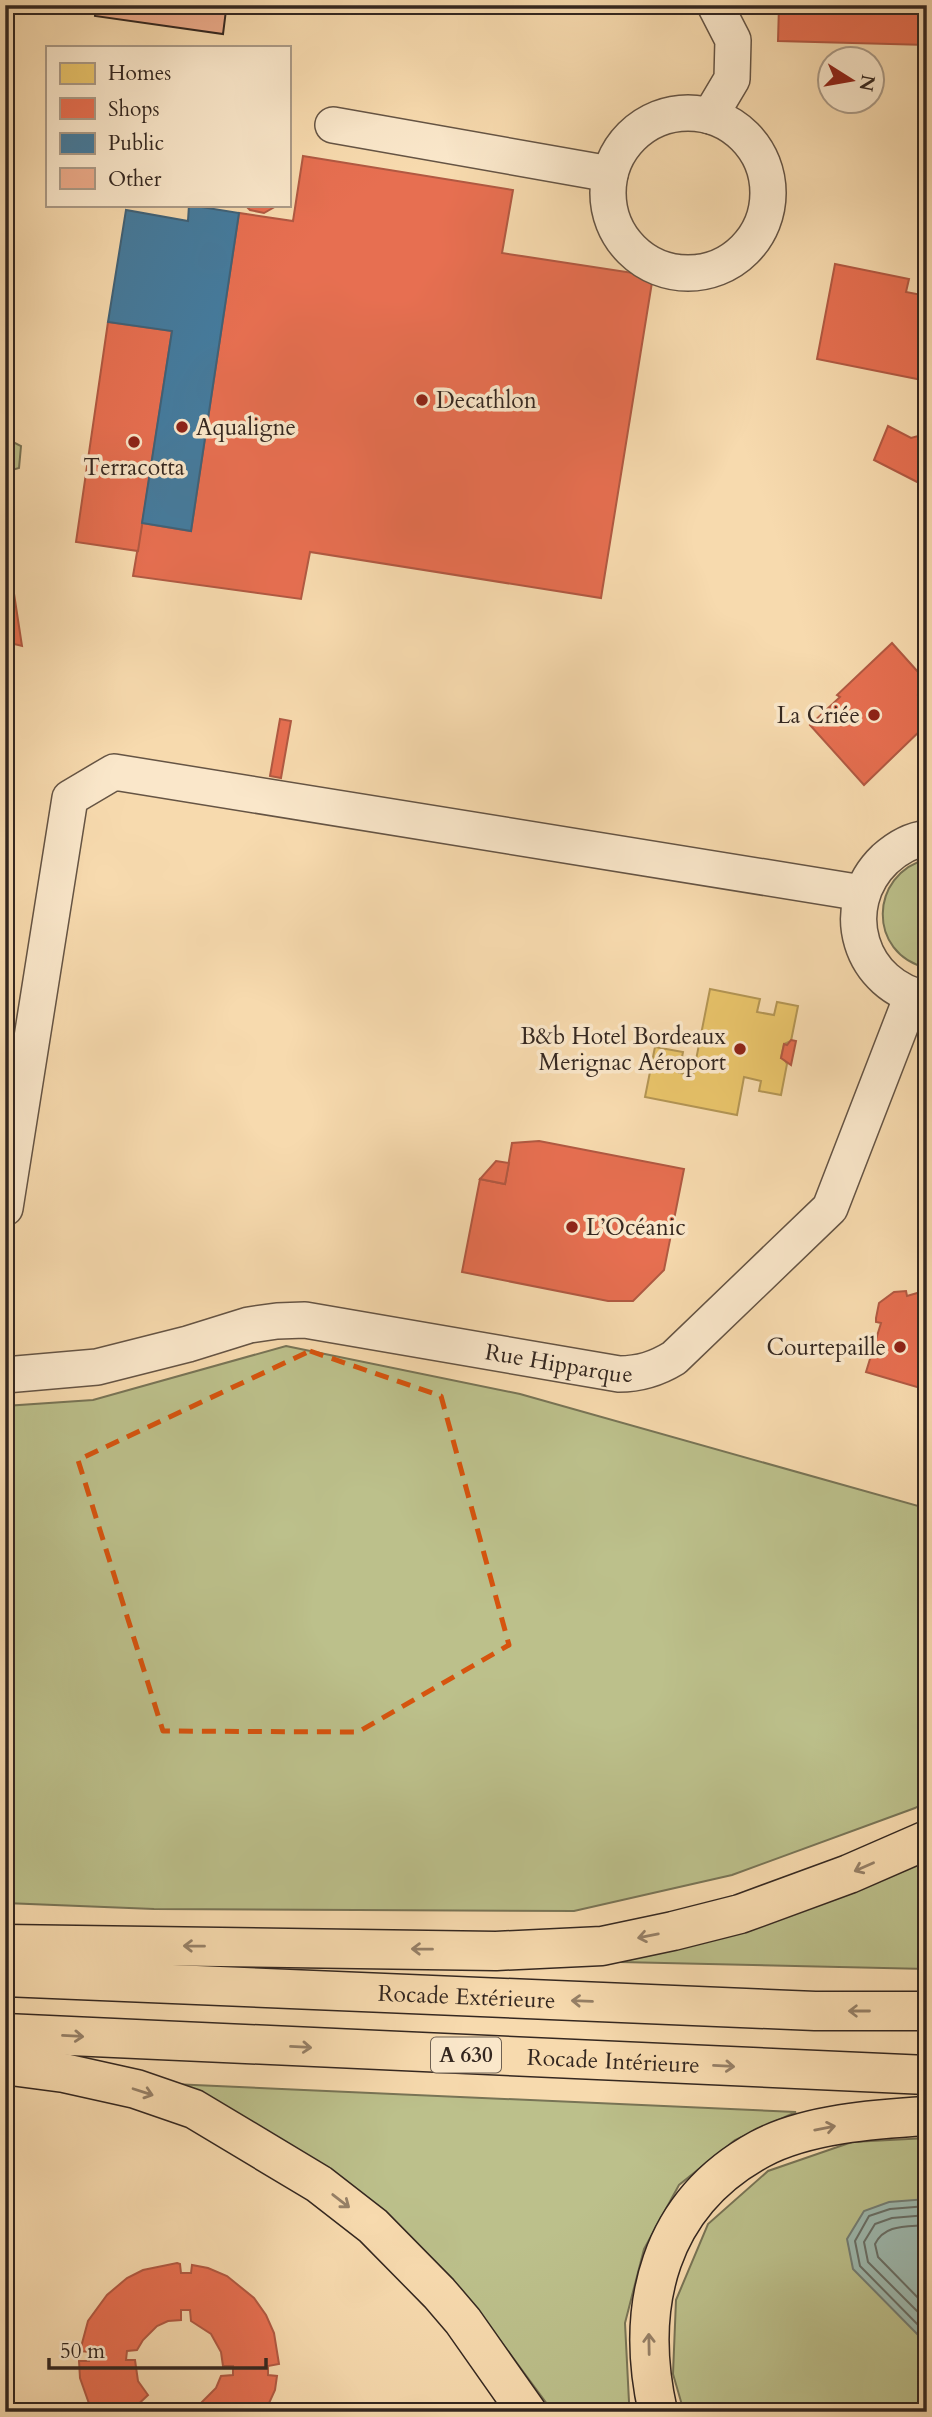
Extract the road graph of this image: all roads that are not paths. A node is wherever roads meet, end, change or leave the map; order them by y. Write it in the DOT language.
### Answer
graph roads {
  1 [pos="715,5"];
  2 [pos="710,116"];
  3 [pos="333,125"];
  4 [pos="610,174"];
  5 [pos="927,838"];
  6 [pos="862,893"];
  7 [pos="919,998"];
  8 [pos="5,1208"];
  9 [pos="5,1375"];
  10 [pos="927,1840"];
  11 [pos="5,1944"];
  12 [pos="5,1977"];
  13 [pos="927,2011"];
  14 [pos="5,2033"];
  15 [pos="5,2063"];
  16 [pos="927,2075"];
  17 [pos="927,2116"];
  18 [pos="464,2321"];
  19 [pos="527,2412"];
  20 [pos="546,2412"];
  21 [pos="657,2412"];
  1 -- 2 [label="street"];
  2 -- 4 [label="street"];
  2 -- 4 [label="street"];
  3 -- 4 [label="street"];
  5 -- 6 [label="street"];
  6 -- 7 [label="street"];
  6 -- 8 [label="street"];
  7 -- 9 [label="street, Rue Hipparque"];
  10 -- 11 [label="highway, one-way"];
  13 -- 12 [label="highway, Rocade Extérieure, one-way"];
  14 -- 16 [label="highway, Rocade Intérieure / A 630, one-way"];
  15 -- 18 [label="highway, one-way"];
  21 -- 17 [label="highway, one-way"];
  18 -- 19 [label="highway"];
  18 -- 20 [label="highway"];
}
